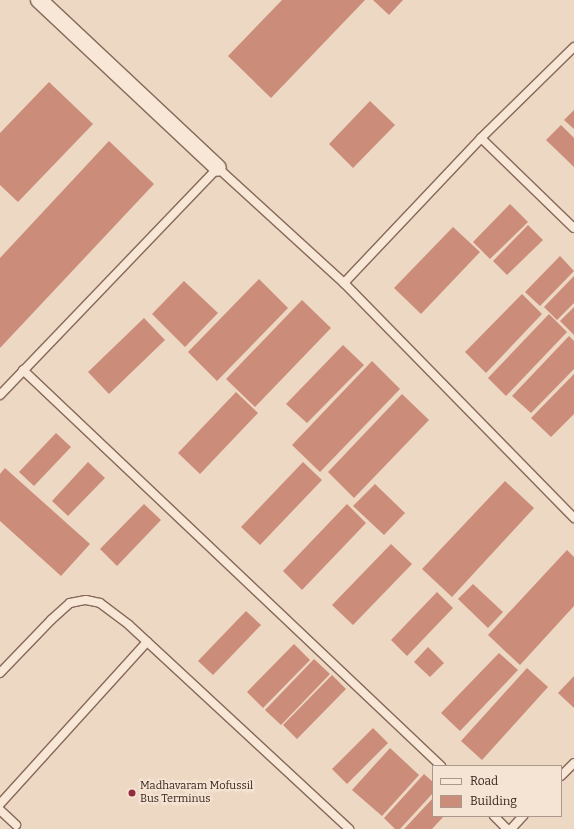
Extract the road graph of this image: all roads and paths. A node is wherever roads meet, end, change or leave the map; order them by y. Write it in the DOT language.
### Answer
graph roads {
  1 [pos="39,0"];
  2 [pos="574,47"];
  3 [pos="480,138"];
  4 [pos="218,168"];
  5 [pos="574,228"];
  6 [pos="344,283"];
  7 [pos="23,370"];
  8 [pos="0,395"];
  9 [pos="574,518"];
  10 [pos="147,642"];
  11 [pos="0,673"];
  12 [pos="574,763"];
  13 [pos="440,765"];
  14 [pos="562,775"];
  15 [pos="0,804"];
  16 [pos="0,810"];
  17 [pos="495,817"];
  18 [pos="522,817"];
  19 [pos="16,825"];
  20 [pos="349,829"];
  21 [pos="507,829"];
  22 [pos="511,829"];
  1 -- 4 [label="street"];
  2 -- 3 [label="lane"];
  3 -- 5 [label="lane"];
  3 -- 6 [label="lane"];
  4 -- 6 [label="lane"];
  4 -- 7 [label="lane"];
  6 -- 9 [label="lane"];
  7 -- 8 [label="lane"];
  7 -- 13 [label="lane"];
  10 -- 11 [label="lane"];
  10 -- 15 [label="lane"];
  10 -- 20 [label="lane"];
  12 -- 14 [label="lane"];
  16 -- 19 [label="lane"];
  17 -- 21 [label="lane"];
  18 -- 22 [label="lane"];
}
